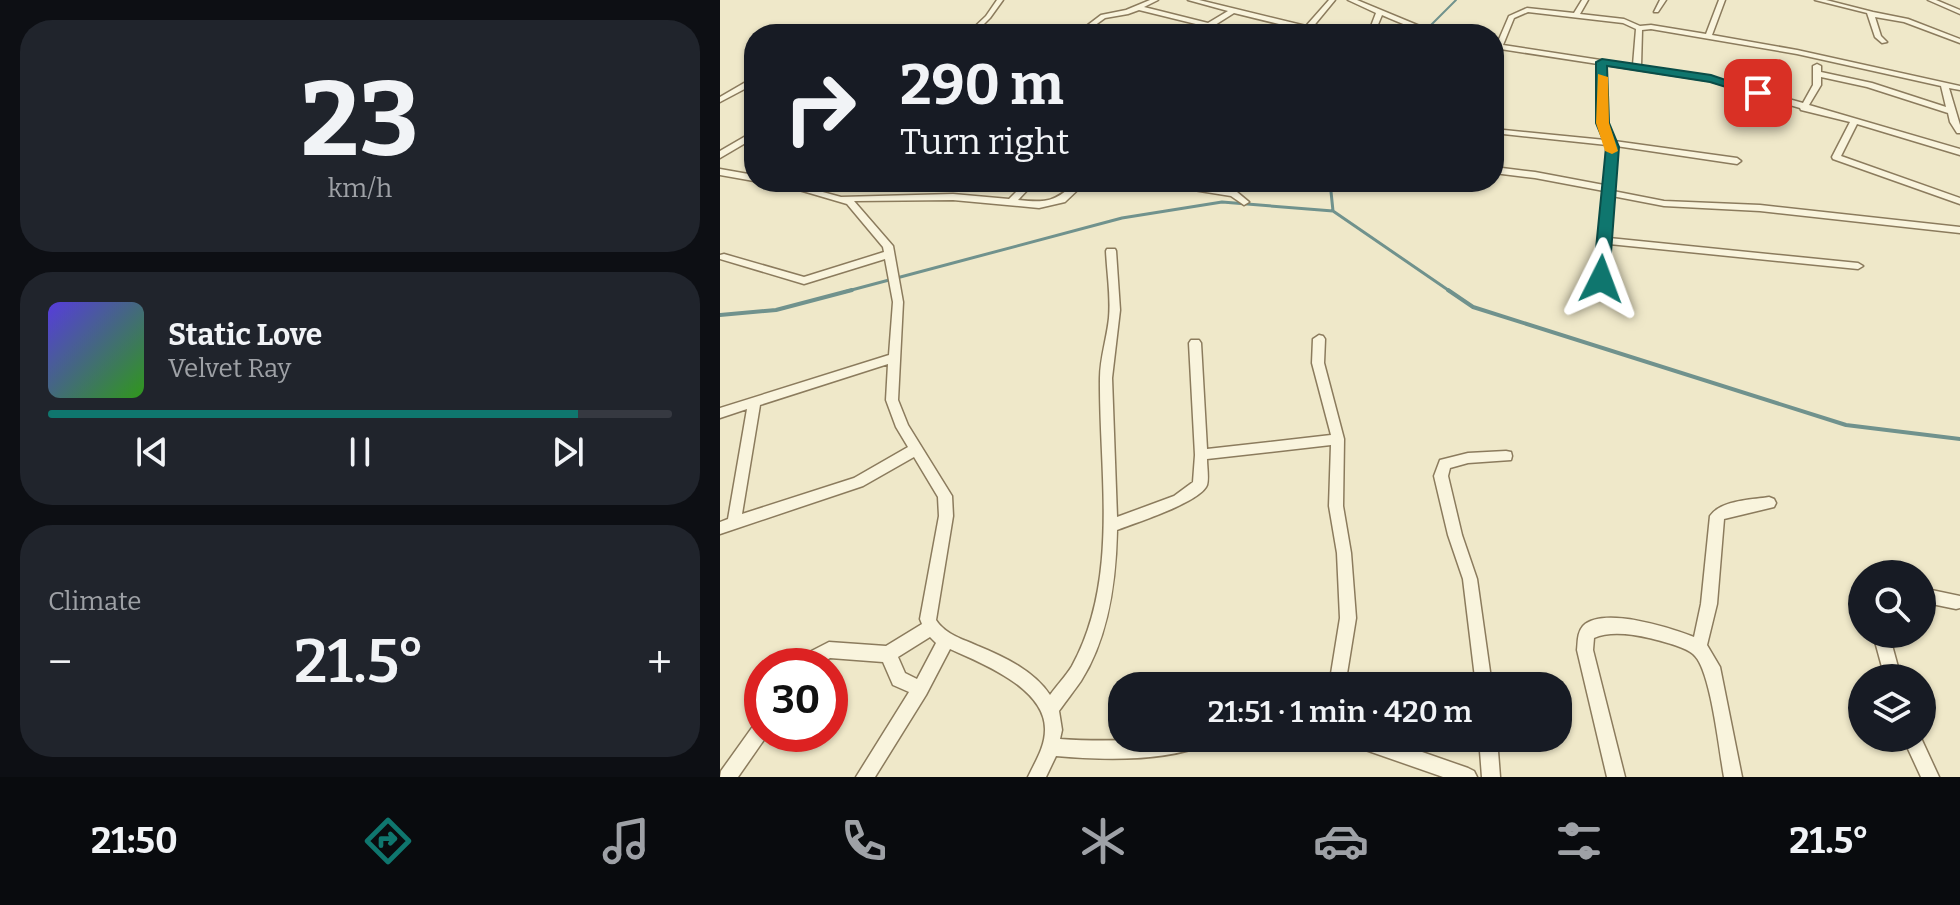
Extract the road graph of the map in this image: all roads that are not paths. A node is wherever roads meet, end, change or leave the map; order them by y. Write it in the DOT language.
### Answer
graph roads {
  1 [pos="1000,0"];
  2 [pos="1155,0"];
  3 [pos="1191,0"];
  4 [pos="1332,0"];
  5 [pos="1585,0"];
  6 [pos="1663,0"];
  7 [pos="1722,0"];
  8 [pos="1818,0"];
  9 [pos="1931,0"];
  10 [pos="1356,1"];
  11 [pos="1140,8"];
  12 [pos="1232,11"];
  13 [pos="1380,11"];
  14 [pos="1656,11"];
  15 [pos="1960,12"];
  16 [pos="1871,14"];
  17 [pos="1576,16"];
  18 [pos="981,24"];
  19 [pos="1092,24"];
  20 [pos="1204,24"];
  21 [pos="1210,24"];
  22 [pos="1277,24"];
  23 [pos="1312,24"];
  24 [pos="1375,24"];
  25 [pos="1416,24"];
  26 [pos="1639,28"];
  27 [pos="1504,31"];
  28 [pos="1708,37"];
  29 [pos="1960,41"];
  30 [pos="1884,42"];
  31 [pos="1504,48"];
  32 [pos="1814,56"];
  33 [pos="1602,62"];
  34 [pos="1637,67"];
  35 [pos="1883,70"];
  36 [pos="1818,74"];
  37 [pos="1869,85"];
  38 [pos="1945,86"];
  39 [pos="744,87"];
  40 [pos="1960,88"];
  41 [pos="720,100"];
  42 [pos="1804,108"];
  43 [pos="1951,111"];
  44 [pos="1854,123"];
  45 [pos="1960,131"];
  46 [pos="1504,132"];
  47 [pos="744,141"];
  48 [pos="1611,143"];
  49 [pos="1960,152"];
  50 [pos="720,155"];
  51 [pos="1737,161"];
  52 [pos="1504,171"];
  53 [pos="720,172"];
  54 [pos="744,176"];
  55 [pos="1608,191"];
  56 [pos="829,192"];
  57 [pos="1021,192"];
  58 [pos="1074,192"];
  59 [pos="1222,192"];
  60 [pos="842,198"];
  61 [pos="1013,200"];
  62 [pos="1960,201"];
  63 [pos="1244,202"];
  64 [pos="1960,230"];
  65 [pos="1603,240"];
  66 [pos="1111,251"];
  67 [pos="889,254"];
  68 [pos="724,257"];
  69 [pos="1858,266"];
  70 [pos="1601,279"];
  71 [pos="1319,339"];
  72 [pos="1195,343"];
  73 [pos="894,358"];
  74 [pos="754,404"];
  75 [pos="720,413"];
  76 [pos="1338,439"];
  77 [pos="916,449"];
  78 [pos="1201,455"];
  79 [pos="1506,456"];
  80 [pos="1769,503"];
  81 [pos="727,526"];
  82 [pos="1110,526"];
  83 [pos="1936,598"];
  84 [pos="1956,602"];
  85 [pos="931,628"];
  86 [pos="946,640"];
  87 [pos="1699,647"];
  88 [pos="848,651"];
  89 [pos="888,654"];
  90 [pos="1339,672"];
  91 [pos="1482,672"];
  92 [pos="920,689"];
  93 [pos="1050,709"];
  94 [pos="1051,747"];
  95 [pos="745,752"];
  96 [pos="1108,752"];
  97 [pos="1397,752"];
  98 [pos="1489,752"];
  99 [pos="1918,752"];
  100 [pos="727,777"];
  101 [pos="865,777"];
  102 [pos="1037,777"];
  103 [pos="1468,777"];
  104 [pos="1491,777"];
  105 [pos="1616,777"];
  106 [pos="1733,777"];
  107 [pos="1930,777"];
  1 -- 18 [label="street"];
  2 -- 11 [label="street"];
  3 -- 12 [label="street"];
  4 -- 23 [label="street"];
  5 -- 17 [label="street"];
  6 -- 14 [label="street"];
  7 -- 28 [label="street"];
  8 -- 16 [label="street"];
  9 -- 15 [label="street"];
  10 -- 13 [label="street"];
  11 -- 19 [label="street"];
  11 -- 20 [label="street"];
  12 -- 21 [label="street"];
  12 -- 22 [label="street"];
  13 -- 24 [label="street"];
  13 -- 25 [label="street"];
  16 -- 29 [label="street"];
  16 -- 30 [label="street"];
  17 -- 26 [label="street"];
  17 -- 27 [label="street"];
  26 -- 28 [label="street"];
  26 -- 34 [label="street"];
  28 -- 32 [label="street"];
  31 -- 33 [label="street"];
  32 -- 35 [label="street"];
  32 -- 36 [label="street"];
  33 -- 34 [label="street"];
  33 -- 48 [label="street"];
  34 -- 42 [label="street"];
  35 -- 37 [label="street"];
  35 -- 38 [label="street"];
  36 -- 37 [label="street"];
  36 -- 42 [label="street"];
  37 -- 43 [label="street"];
  38 -- 40 [label="street"];
  38 -- 43 [label="street"];
  39 -- 41 [label="street"];
  42 -- 44 [label="street"];
  43 -- 45 [label="street"];
  44 -- 49 [label="street"];
  44 -- 62 [label="street"];
  46 -- 48 [label="street"];
  47 -- 50 [label="street"];
  48 -- 51 [label="street"];
  48 -- 55 [label="street"];
  52 -- 55 [label="street"];
  53 -- 54 [label="street"];
  55 -- 64 [label="street"];
  55 -- 65 [label="street"];
  56 -- 60 [label="street"];
  57 -- 61 [label="street"];
  58 -- 61 [label="street"];
  59 -- 63 [label="street"];
  60 -- 61 [label="street"];
  60 -- 67 [label="street"];
  65 -- 69 [label="street"];
  65 -- 70 [label="street"];
  66 -- 82 [label="street"];
  67 -- 68 [label="street"];
  67 -- 73 [label="street"];
  71 -- 76 [label="street"];
  72 -- 78 [label="street"];
  73 -- 74 [label="street"];
  73 -- 77 [label="street"];
  74 -- 75 [label="street"];
  74 -- 81 [label="street"];
  76 -- 78 [label="street"];
  76 -- 90 [label="street"];
  77 -- 81 [label="street"];
  77 -- 85 [label="street"];
  78 -- 82 [label="street"];
  79 -- 91 [label="street"];
  80 -- 87 [label="street"];
  82 -- 93 [label="street"];
  83 -- 84 [label="street"];
  85 -- 86 [label="street"];
  85 -- 89 [label="street"];
  86 -- 92 [label="street"];
  86 -- 93 [label="street"];
  87 -- 105 [label="street"];
  87 -- 106 [label="street"];
  88 -- 89 [label="street"];
  89 -- 92 [label="street"];
  92 -- 101 [label="street"];
  93 -- 94 [label="street"];
  94 -- 96 [label="street"];
  94 -- 102 [label="street"];
  95 -- 100 [label="street"];
  97 -- 103 [label="street"];
  98 -- 104 [label="street"];
  99 -- 107 [label="street"];
}
